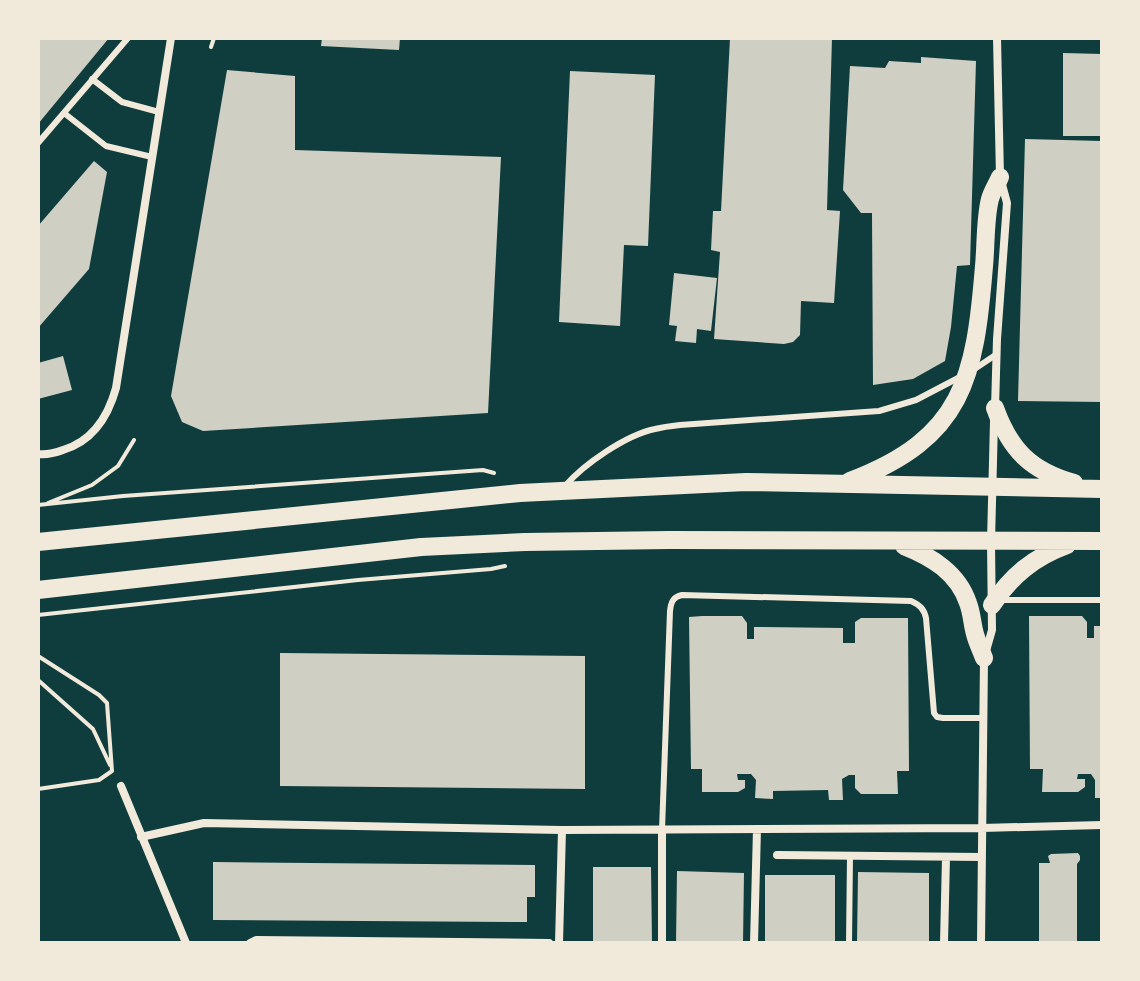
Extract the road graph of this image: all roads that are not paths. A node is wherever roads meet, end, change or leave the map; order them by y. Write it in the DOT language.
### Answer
graph roads {
  1 [pos="128,38"];
  2 [pos="171,38"];
  3 [pos="997,38"];
  4 [pos="92,79"];
  5 [pos="159,112"];
  6 [pos="64,113"];
  7 [pos="38,143"];
  8 [pos="152,157"];
  9 [pos="1000,177"];
  10 [pos="997,354"];
  11 [pos="968,373"];
  12 [pos="995,408"];
  13 [pos="38,454"];
  14 [pos="840,485"];
  15 [pos="993,487"];
  16 [pos="1099,489"];
  17 [pos="560,491"];
  18 [pos="1077,541"];
  19 [pos="1102,541"];
  20 [pos="38,542"];
  21 [pos="890,542"];
  22 [pos="991,542"];
  23 [pos="38,590"];
  24 [pos="1102,600"];
  25 [pos="994,602"];
  26 [pos="984,658"];
  27 [pos="983,718"];
  28 [pos="121,786"];
  29 [pos="1102,825"];
  30 [pos="982,828"];
  31 [pos="757,829"];
  32 [pos="562,830"];
  33 [pos="662,830"];
  34 [pos="141,837"];
  35 [pos="777,855"];
  36 [pos="850,856"];
  37 [pos="946,857"];
  38 [pos="982,857"];
  39 [pos="253,941"];
  40 [pos="333,942"];
  41 [pos="186,943"];
  42 [pos="549,943"];
  43 [pos="559,943"];
  44 [pos="662,943"];
  45 [pos="754,943"];
  46 [pos="849,943"];
  47 [pos="944,943"];
  48 [pos="981,943"];
  1 -- 4 [label="lane"];
  2 -- 5 [label="street"];
  3 -- 9 [label="street"];
  4 -- 5 [label="lane"];
  4 -- 6 [label="lane"];
  5 -- 8 [label="street"];
  6 -- 7 [label="lane"];
  6 -- 8 [label="lane"];
  8 -- 13 [label="street"];
  9 -- 10 [label="street"];
  9 -- 11 [label="highway"];
  10 -- 11 [label="lane"];
  10 -- 12 [label="street"];
  11 -- 14 [label="highway"];
  11 -- 17 [label="lane"];
  12 -- 15 [label="street"];
  12 -- 16 [label="highway"];
  14 -- 15 [label="highway"];
  14 -- 17 [label="highway"];
  15 -- 16 [label="highway"];
  15 -- 22 [label="street"];
  17 -- 20 [label="highway"];
  18 -- 19 [label="highway"];
  18 -- 22 [label="highway"];
  18 -- 25 [label="highway"];
  21 -- 22 [label="highway"];
  21 -- 23 [label="highway"];
  21 -- 26 [label="highway"];
  22 -- 25 [label="street"];
  24 -- 25 [label="lane"];
  25 -- 26 [label="street"];
  26 -- 27 [label="street"];
  27 -- 30 [label="street"];
  27 -- 33 [label="lane"];
  28 -- 34 [label="street"];
  29 -- 30 [label="street"];
  30 -- 31 [label="street"];
  30 -- 38 [label="street"];
  31 -- 33 [label="street"];
  31 -- 45 [label="street"];
  32 -- 33 [label="street"];
  32 -- 34 [label="street"];
  32 -- 43 [label="street"];
  33 -- 44 [label="street"];
  34 -- 41 [label="street"];
  35 -- 36 [label="street"];
  36 -- 37 [label="street"];
  36 -- 46 [label="lane"];
  37 -- 38 [label="street"];
  37 -- 47 [label="street"];
  38 -- 48 [label="street"];
  39 -- 40 [label="street"];
  40 -- 42 [label="street"];
}
